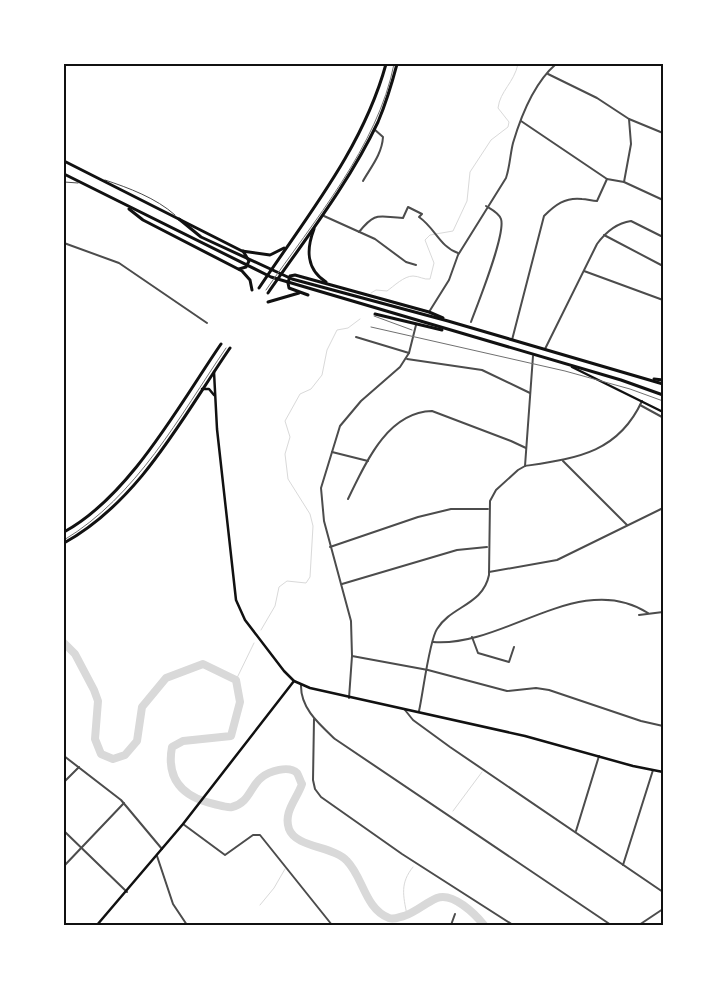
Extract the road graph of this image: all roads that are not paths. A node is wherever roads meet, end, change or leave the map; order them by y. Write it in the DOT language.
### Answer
graph roads {
  1 [pos="386,64"];
  2 [pos="397,64"];
  3 [pos="556,64"];
  4 [pos="548,74"];
  5 [pos="629,119"];
  6 [pos="521,121"];
  7 [pos="374,129"];
  8 [pos="663,133"];
  9 [pos="64,161"];
  10 [pos="64,174"];
  11 [pos="607,179"];
  12 [pos="64,182"];
  13 [pos="363,182"];
  14 [pos="624,182"];
  15 [pos="80,183"];
  16 [pos="663,200"];
  17 [pos="125,205"];
  18 [pos="486,206"];
  19 [pos="322,215"];
  20 [pos="179,219"];
  21 [pos="317,221"];
  22 [pos="359,232"];
  23 [pos="604,235"];
  24 [pos="661,236"];
  25 [pos="64,243"];
  26 [pos="288,244"];
  27 [pos="242,250"];
  28 [pos="458,253"];
  29 [pos="416,265"];
  30 [pos="663,266"];
  31 [pos="239,269"];
  32 [pos="584,271"];
  33 [pos="336,287"];
  34 [pos="259,288"];
  35 [pos="252,290"];
  36 [pos="300,292"];
  37 [pos="268,293"];
  38 [pos="308,295"];
  39 [pos="663,300"];
  40 [pos="268,302"];
  41 [pos="428,312"];
  42 [pos="375,314"];
  43 [pos="448,321"];
  44 [pos="207,322"];
  45 [pos="471,322"];
  46 [pos="416,325"];
  47 [pos="445,330"];
  48 [pos="356,337"];
  49 [pos="512,340"];
  50 [pos="221,344"];
  51 [pos="230,348"];
  52 [pos="545,349"];
  53 [pos="409,353"];
  54 [pos="533,356"];
  55 [pos="407,358"];
  56 [pos="571,366"];
  57 [pos="214,372"];
  58 [pos="653,380"];
  59 [pos="663,380"];
  60 [pos="663,384"];
  61 [pos="202,389"];
  62 [pos="530,393"];
  63 [pos="663,395"];
  64 [pos="214,396"];
  65 [pos="642,401"];
  66 [pos="640,405"];
  67 [pos="663,412"];
  68 [pos="662,417"];
  69 [pos="526,448"];
  70 [pos="331,452"];
  71 [pos="563,460"];
  72 [pos="368,461"];
  73 [pos="525,466"];
  74 [pos="348,499"];
  75 [pos="663,508"];
  76 [pos="488,509"];
  77 [pos="627,525"];
  78 [pos="64,532"];
  79 [pos="64,543"];
  80 [pos="330,547"];
  81 [pos="488,547"];
  82 [pos="489,572"];
  83 [pos="342,584"];
  84 [pos="663,612"];
  85 [pos="648,613"];
  86 [pos="640,615"];
  87 [pos="472,637"];
  88 [pos="433,642"];
  89 [pos="514,647"];
  90 [pos="352,656"];
  91 [pos="428,670"];
  92 [pos="294,681"];
  93 [pos="301,684"];
  94 [pos="349,698"];
  95 [pos="405,710"];
  96 [pos="419,713"];
  97 [pos="314,719"];
  98 [pos="663,726"];
  99 [pos="64,756"];
  100 [pos="598,756"];
  101 [pos="79,767"];
  102 [pos="653,770"];
  103 [pos="663,772"];
  104 [pos="64,782"];
  105 [pos="124,803"];
  106 [pos="183,824"];
  107 [pos="64,831"];
  108 [pos="575,832"];
  109 [pos="81,848"];
  110 [pos="162,849"];
  111 [pos="157,856"];
  112 [pos="623,865"];
  113 [pos="64,866"];
  114 [pos="127,892"];
  115 [pos="663,892"];
  116 [pos="663,909"];
  117 [pos="455,914"];
  118 [pos="99,925"];
  119 [pos="187,925"];
  120 [pos="332,925"];
  121 [pos="451,925"];
  122 [pos="513,925"];
  123 [pos="611,925"];
  124 [pos="639,925"];
  1 -- 26 [label="main road"];
  2 -- 7 [label="main road"];
  3 -- 4 [label="street"];
  4 -- 5 [label="street"];
  4 -- 6 [label="street"];
  5 -- 8 [label="street"];
  5 -- 14 [label="street"];
  6 -- 11 [label="street"];
  6 -- 18 [label="street"];
  7 -- 13 [label="street"];
  7 -- 19 [label="main road"];
  9 -- 20 [label="main road"];
  10 -- 15 [label="main road"];
  11 -- 14 [label="street"];
  11 -- 49 [label="street"];
  12 -- 15 [label="lane"];
  14 -- 16 [label="street"];
  15 -- 17 [label="main road"];
  17 -- 31 [label="main road"];
  17 -- 47 [label="main road"];
  18 -- 28 [label="street"];
  18 -- 45 [label="street"];
  19 -- 21 [label="main road"];
  19 -- 22 [label="street"];
  20 -- 27 [label="main road"];
  20 -- 43 [label="main road"];
  21 -- 33 [label="main road"];
  21 -- 37 [label="main road"];
  22 -- 28 [label="street"];
  22 -- 29 [label="street"];
  23 -- 24 [label="street"];
  23 -- 30 [label="street"];
  23 -- 32 [label="street"];
  25 -- 44 [label="street"];
  26 -- 27 [label="main road"];
  26 -- 34 [label="main road"];
  27 -- 31 [label="main road"];
  28 -- 41 [label="street"];
  31 -- 35 [label="main road"];
  32 -- 39 [label="street"];
  32 -- 52 [label="street"];
  33 -- 36 [label="main road"];
  33 -- 41 [label="main road"];
  36 -- 38 [label="main road"];
  36 -- 40 [label="main road"];
  41 -- 43 [label="main road"];
  42 -- 46 [label="main road"];
  43 -- 49 [label="main road"];
  46 -- 47 [label="main road"];
  46 -- 53 [label="street"];
  47 -- 54 [label="main road"];
  48 -- 53 [label="street"];
  49 -- 52 [label="main road"];
  50 -- 78 [label="main road"];
  51 -- 57 [label="main road"];
  52 -- 58 [label="main road"];
  53 -- 55 [label="street"];
  54 -- 56 [label="main road"];
  54 -- 62 [label="street"];
  55 -- 62 [label="street"];
  55 -- 70 [label="street"];
  56 -- 63 [label="main road"];
  56 -- 65 [label="main road"];
  57 -- 61 [label="main road"];
  57 -- 64 [label="main road"];
  58 -- 59 [label="main road"];
  58 -- 60 [label="main road"];
  61 -- 64 [label="main road"];
  61 -- 79 [label="main road"];
  62 -- 69 [label="street"];
  64 -- 92 [label="main road"];
  65 -- 66 [label="street"];
  65 -- 67 [label="main road"];
  66 -- 68 [label="street"];
  66 -- 71 [label="street"];
  69 -- 72 [label="street"];
  69 -- 73 [label="street"];
  70 -- 72 [label="street"];
  70 -- 80 [label="street"];
  71 -- 73 [label="street"];
  71 -- 77 [label="street"];
  72 -- 74 [label="street"];
  73 -- 76 [label="street"];
  75 -- 77 [label="street"];
  76 -- 80 [label="street"];
  76 -- 81 [label="street"];
  77 -- 82 [label="street"];
  80 -- 83 [label="street"];
  81 -- 82 [label="street"];
  81 -- 83 [label="street"];
  82 -- 88 [label="street"];
  83 -- 90 [label="street"];
  84 -- 85 [label="street"];
  85 -- 86 [label="street"];
  85 -- 87 [label="street"];
  87 -- 88 [label="street"];
  87 -- 89 [label="street"];
  88 -- 91 [label="street"];
  90 -- 91 [label="street"];
  90 -- 94 [label="street"];
  91 -- 96 [label="street"];
  91 -- 98 [label="street"];
  92 -- 93 [label="main road"];
  92 -- 106 [label="main road"];
  93 -- 94 [label="main road"];
  93 -- 97 [label="street"];
  94 -- 95 [label="main road"];
  95 -- 96 [label="main road"];
  95 -- 108 [label="street"];
  96 -- 100 [label="main road"];
  97 -- 122 [label="street"];
  97 -- 123 [label="street"];
  99 -- 101 [label="street"];
  100 -- 102 [label="main road"];
  100 -- 108 [label="street"];
  101 -- 104 [label="street"];
  101 -- 105 [label="street"];
  102 -- 103 [label="main road"];
  102 -- 112 [label="street"];
  105 -- 109 [label="street"];
  105 -- 110 [label="street"];
  106 -- 110 [label="main road"];
  106 -- 120 [label="street"];
  107 -- 109 [label="street"];
  108 -- 112 [label="street"];
  109 -- 113 [label="street"];
  109 -- 114 [label="street"];
  110 -- 111 [label="main road"];
  111 -- 114 [label="main road"];
  111 -- 119 [label="street"];
  112 -- 115 [label="street"];
  114 -- 118 [label="main road"];
  116 -- 124 [label="street"];
  117 -- 121 [label="street"];
}
